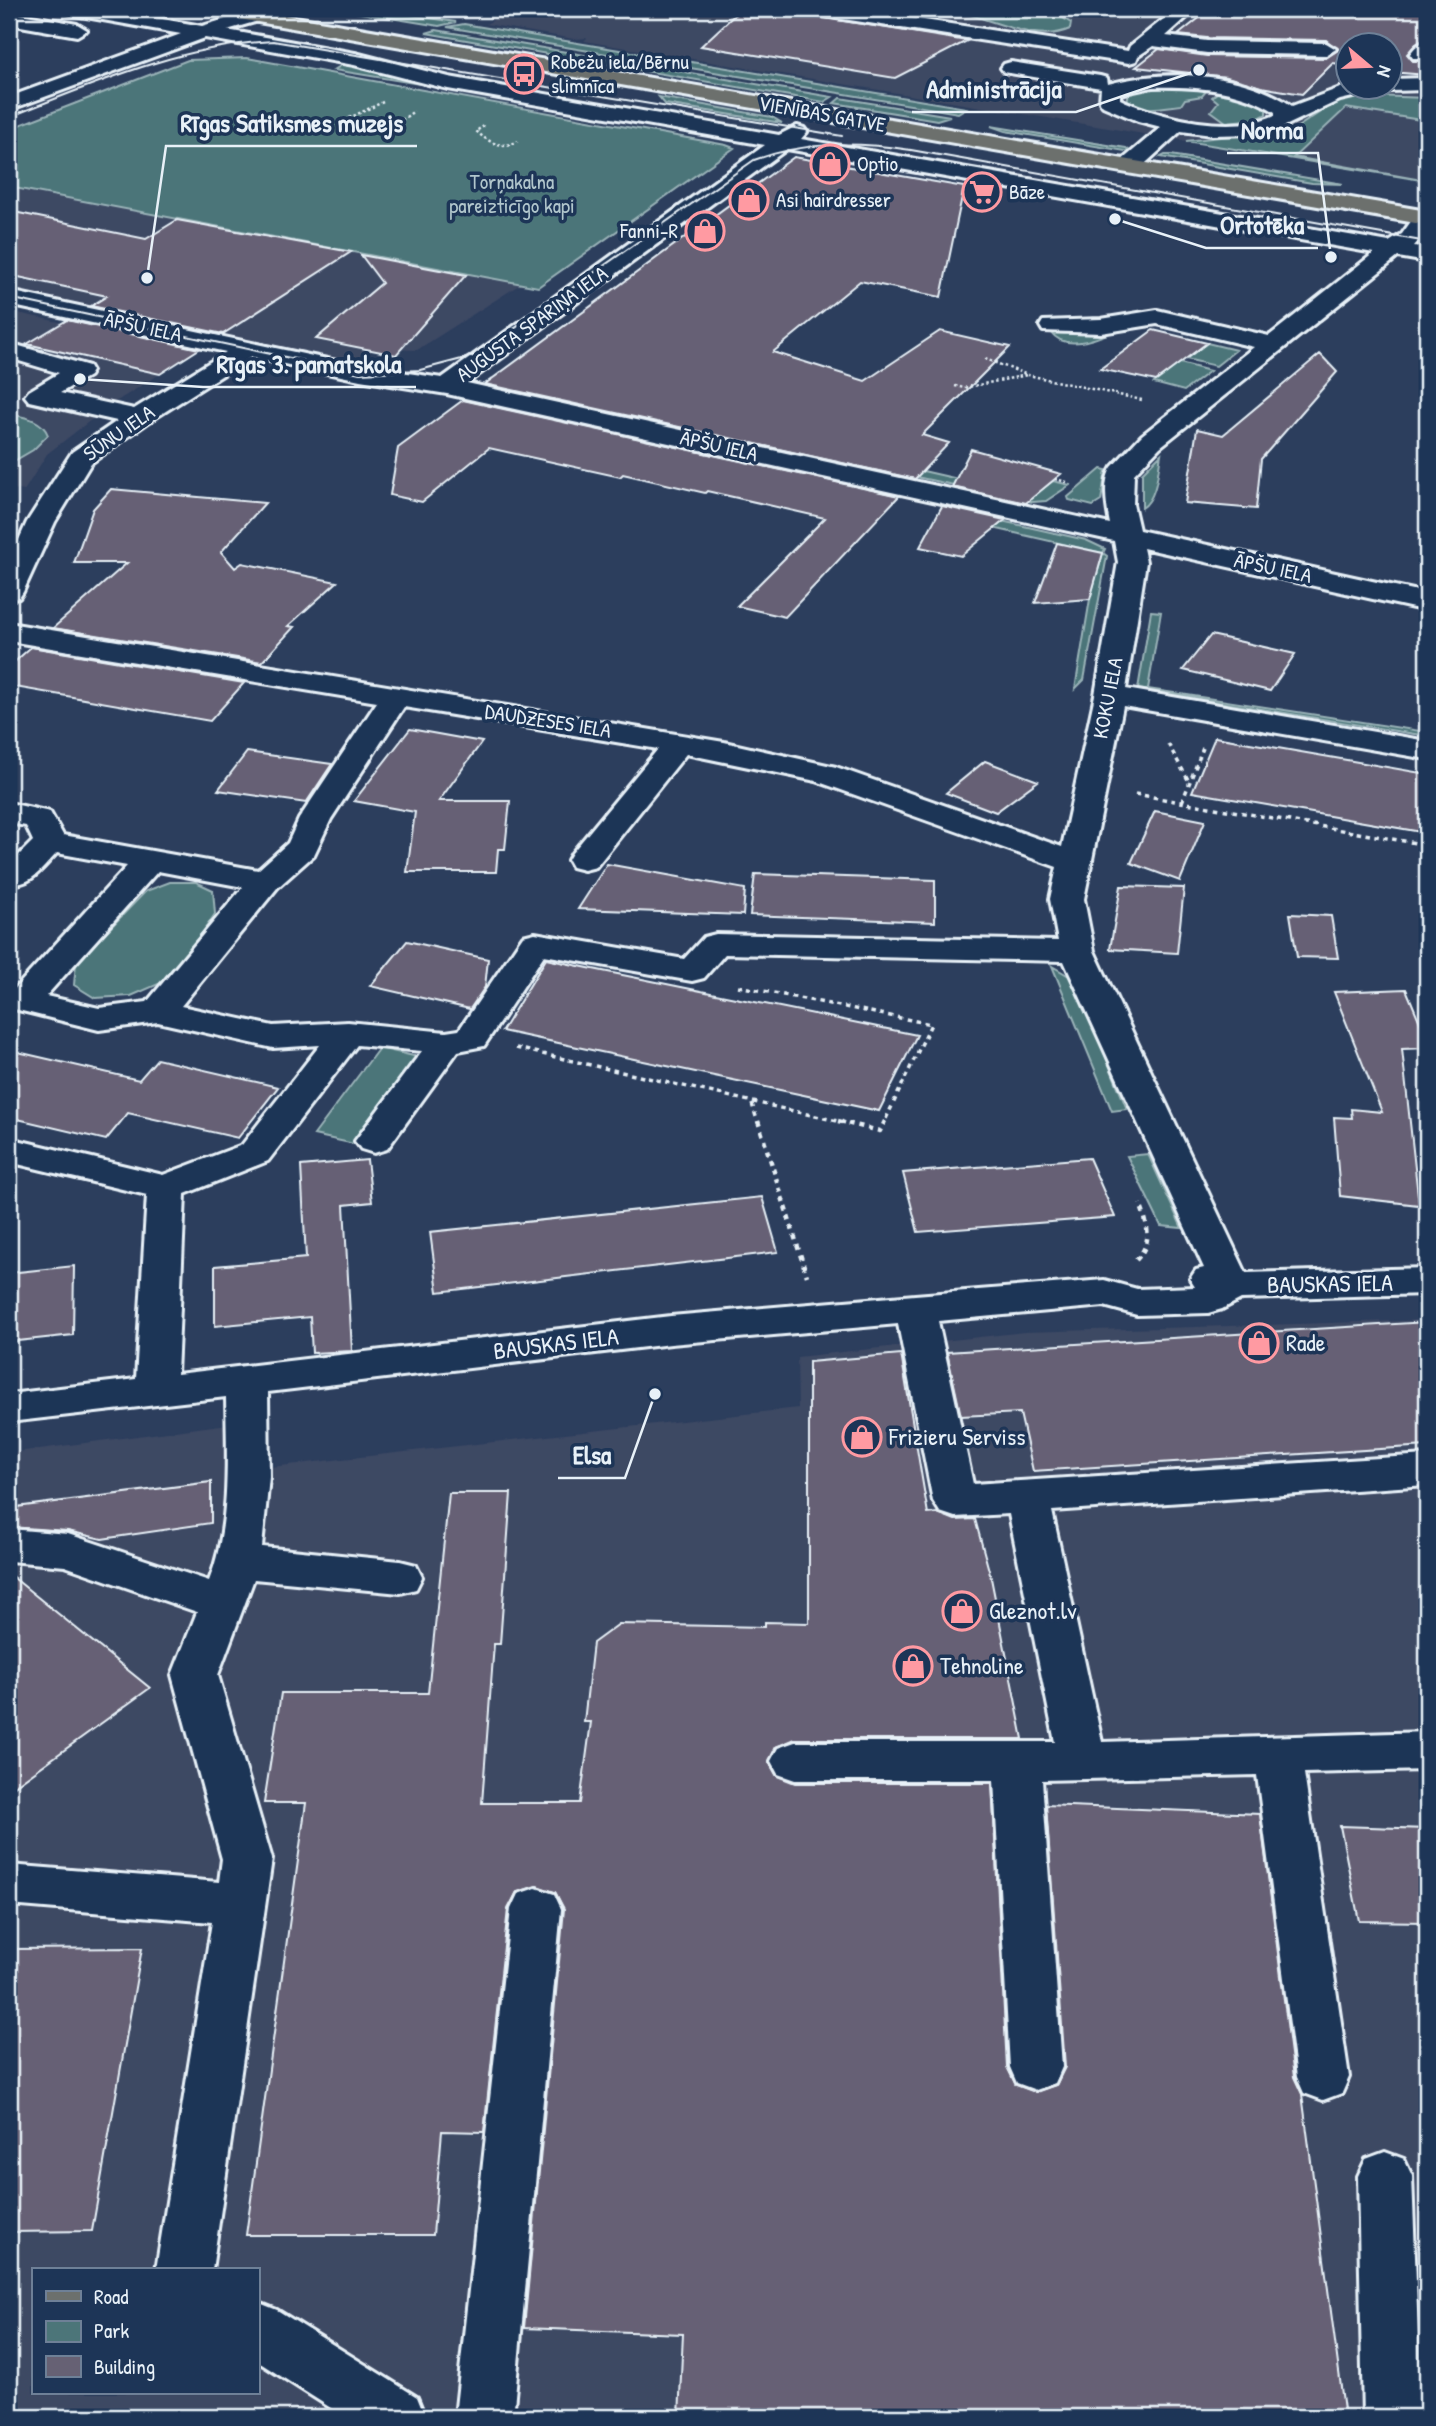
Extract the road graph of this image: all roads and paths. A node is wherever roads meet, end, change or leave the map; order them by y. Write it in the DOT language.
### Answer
graph roads {
  1 [pos="75,9"];
  2 [pos="217,9"];
  3 [pos="279,9"];
  4 [pos="817,9"];
  5 [pos="1186,9"];
  6 [pos="1369,9"];
  7 [pos="1383,13"];
  8 [pos="255,15"];
  9 [pos="9,18"];
  10 [pos="1169,24"];
  11 [pos="76,30"];
  12 [pos="201,32"];
  13 [pos="1149,40"];
  14 [pos="1233,47"];
  15 [pos="1326,49"];
  16 [pos="1129,57"];
  17 [pos="1011,68"];
  18 [pos="1404,79"];
  19 [pos="1424,84"];
  20 [pos="1404,85"];
  21 [pos="1105,86"];
  22 [pos="1334,92"];
  23 [pos="388,100"];
  24 [pos="9,104"];
  25 [pos="419,109"];
  26 [pos="820,113"];
  27 [pos="1285,118"];
  28 [pos="1178,123"];
  29 [pos="786,141"];
  30 [pos="1129,166"];
  31 [pos="1426,218"];
  32 [pos="1393,249"];
  33 [pos="1427,254"];
  34 [pos="9,299"];
  35 [pos="1052,326"];
  36 [pos="1166,333"];
  37 [pos="249,348"];
  38 [pos="1268,348"];
  39 [pos="9,350"];
  40 [pos="985,359"];
  41 [pos="1028,374"];
  42 [pos="447,386"];
  43 [pos="955,386"];
  44 [pos="1150,402"];
  45 [pos="138,418"];
  46 [pos="1127,536"];
  47 [pos="9,592"];
  48 [pos="1427,602"];
  49 [pos="9,632"];
  50 [pos="1110,695"];
  51 [pos="396,696"];
  52 [pos="1163,736"];
  53 [pos="1208,736"];
  54 [pos="679,743"];
  55 [pos="1427,750"];
  56 [pos="1190,783"];
  57 [pos="1090,786"];
  58 [pos="1182,803"];
  59 [pos="9,813"];
  60 [pos="50,842"];
  61 [pos="1427,845"];
  62 [pos="150,860"];
  63 [pos="584,860"];
  64 [pos="1074,862"];
  65 [pos="17,875"];
  66 [pos="265,881"];
  67 [pos="1077,951"];
  68 [pos="691,971"];
  69 [pos="158,1011"];
  70 [pos="348,1033"];
  71 [pos="459,1040"];
  72 [pos="752,1103"];
  73 [pos="374,1141"];
  74 [pos="9,1150"];
  75 [pos="166,1188"];
  76 [pos="1139,1201"];
  77 [pos="1131,1264"];
  78 [pos="1427,1281"];
  79 [pos="810,1285"];
  80 [pos="1233,1286"];
  81 [pos="915,1308"];
  82 [pos="247,1380"];
  83 [pos="156,1391"];
  84 [pos="9,1408"];
  85 [pos="1427,1470"];
  86 [pos="1027,1497"];
  87 [pos="9,1545"];
  88 [pos="400,1577"];
  89 [pos="231,1582"];
  90 [pos="1427,1751"];
  91 [pos="1278,1755"];
  92 [pos="1017,1760"];
  93 [pos="795,1761"];
  94 [pos="1083,1761"];
  95 [pos="9,1885"];
  96 [pos="240,1905"];
  97 [pos="536,1909"];
  98 [pos="1036,2067"];
  99 [pos="1323,2077"];
  100 [pos="1385,2176"];
  101 [pos="184,2268"];
  102 [pos="259,2330"];
  103 [pos="396,2417"];
  104 [pos="484,2417"];
  105 [pos="1392,2417"];
  1 -- 12 [label="street"];
  2 -- 8 [label="main road, VIENĪBAS GATVE"];
  3 -- 8 [label="street"];
  4 -- 16 [label="street"];
  5 -- 10 [label="street"];
  6 -- 7 [label="path"];
  8 -- 12 [label="street"];
  8 -- 26 [label="main road, VIENĪBAS GATVE"];
  9 -- 11 [label="street"];
  10 -- 13 [label="street"];
  10 -- 14 [label="street"];
  12 -- 24 [label="street"];
  12 -- 29 [label="street"];
  13 -- 14 [label="street"];
  13 -- 16 [label="street"];
  14 -- 15 [label="street"];
  16 -- 21 [label="street"];
  17 -- 21 [label="street"];
  18 -- 19 [label="street"];
  19 -- 20 [label="street"];
  21 -- 27 [label="street"];
  21 -- 28 [label="street"];
  22 -- 27 [label="street"];
  23 -- 25 [label="path"];
  26 -- 29 [label="street, AUGUSTA SPARIŅA IELA"];
  26 -- 30 [label="main road, VIENĪBAS GATVE"];
  27 -- 28 [label="street"];
  28 -- 30 [label="street"];
  29 -- 32 [label="street"];
  29 -- 42 [label="street, AUGUSTA SPARIŅA IELA"];
  30 -- 31 [label="main road, VIENĪBAS GATVE"];
  31 -- 32 [label="street, KOKU IELA"];
  32 -- 33 [label="street"];
  32 -- 38 [label="street, KOKU IELA"];
  34 -- 37 [label="street, ĀPŠU IELA"];
  35 -- 38 [label="street"];
  36 -- 38 [label="street"];
  37 -- 42 [label="street, ĀPŠU IELA"];
  37 -- 45 [label="street, SŪNU IELA"];
  38 -- 46 [label="street, KOKU IELA"];
  39 -- 45 [label="street"];
  40 -- 41 [label="path"];
  41 -- 43 [label="path"];
  41 -- 44 [label="path"];
  42 -- 46 [label="street, ĀPŠU IELA"];
  45 -- 47 [label="street, SŪNU IELA"];
  46 -- 48 [label="street, ĀPŠU IELA"];
  46 -- 50 [label="street, KOKU IELA"];
  49 -- 51 [label="street, DAUDZESES IELA"];
  50 -- 55 [label="street"];
  50 -- 57 [label="street, KOKU IELA"];
  51 -- 54 [label="street, DAUDZESES IELA"];
  51 -- 66 [label="street"];
  52 -- 56 [label="path"];
  53 -- 56 [label="path"];
  54 -- 63 [label="street"];
  54 -- 64 [label="street, DAUDZESES IELA"];
  56 -- 58 [label="path"];
  57 -- 58 [label="path"];
  57 -- 64 [label="street, KOKU IELA"];
  58 -- 61 [label="path"];
  59 -- 60 [label="street"];
  60 -- 62 [label="street"];
  60 -- 65 [label="street"];
  62 -- 66 [label="street"];
  62 -- 69 [label="street"];
  64 -- 67 [label="street, KOKU IELA"];
  66 -- 69 [label="street"];
  67 -- 68 [label="street"];
  67 -- 80 [label="street, KOKU IELA"];
  68 -- 71 [label="street"];
  68 -- 72 [label="path"];
  69 -- 70 [label="street"];
  70 -- 71 [label="street"];
  70 -- 75 [label="street"];
  71 -- 72 [label="path"];
  71 -- 73 [label="street"];
  72 -- 79 [label="path"];
  74 -- 75 [label="street"];
  75 -- 83 [label="street"];
  76 -- 77 [label="path"];
  78 -- 80 [label="street, BAUSKAS IELA"];
  80 -- 81 [label="street, BAUSKAS IELA"];
  81 -- 82 [label="street, BAUSKAS IELA"];
  81 -- 86 [label="street"];
  82 -- 83 [label="street, BAUSKAS IELA"];
  82 -- 89 [label="street"];
  83 -- 84 [label="street, BAUSKAS IELA"];
  85 -- 86 [label="street"];
  86 -- 94 [label="street"];
  87 -- 89 [label="street"];
  88 -- 89 [label="street"];
  89 -- 96 [label="street"];
  90 -- 91 [label="street"];
  91 -- 94 [label="street"];
  91 -- 99 [label="street"];
  92 -- 93 [label="street"];
  92 -- 94 [label="street"];
  92 -- 98 [label="street"];
  95 -- 96 [label="street"];
  96 -- 101 [label="street"];
  97 -- 104 [label="street"];
  100 -- 105 [label="street"];
  102 -- 103 [label="street"];
}
